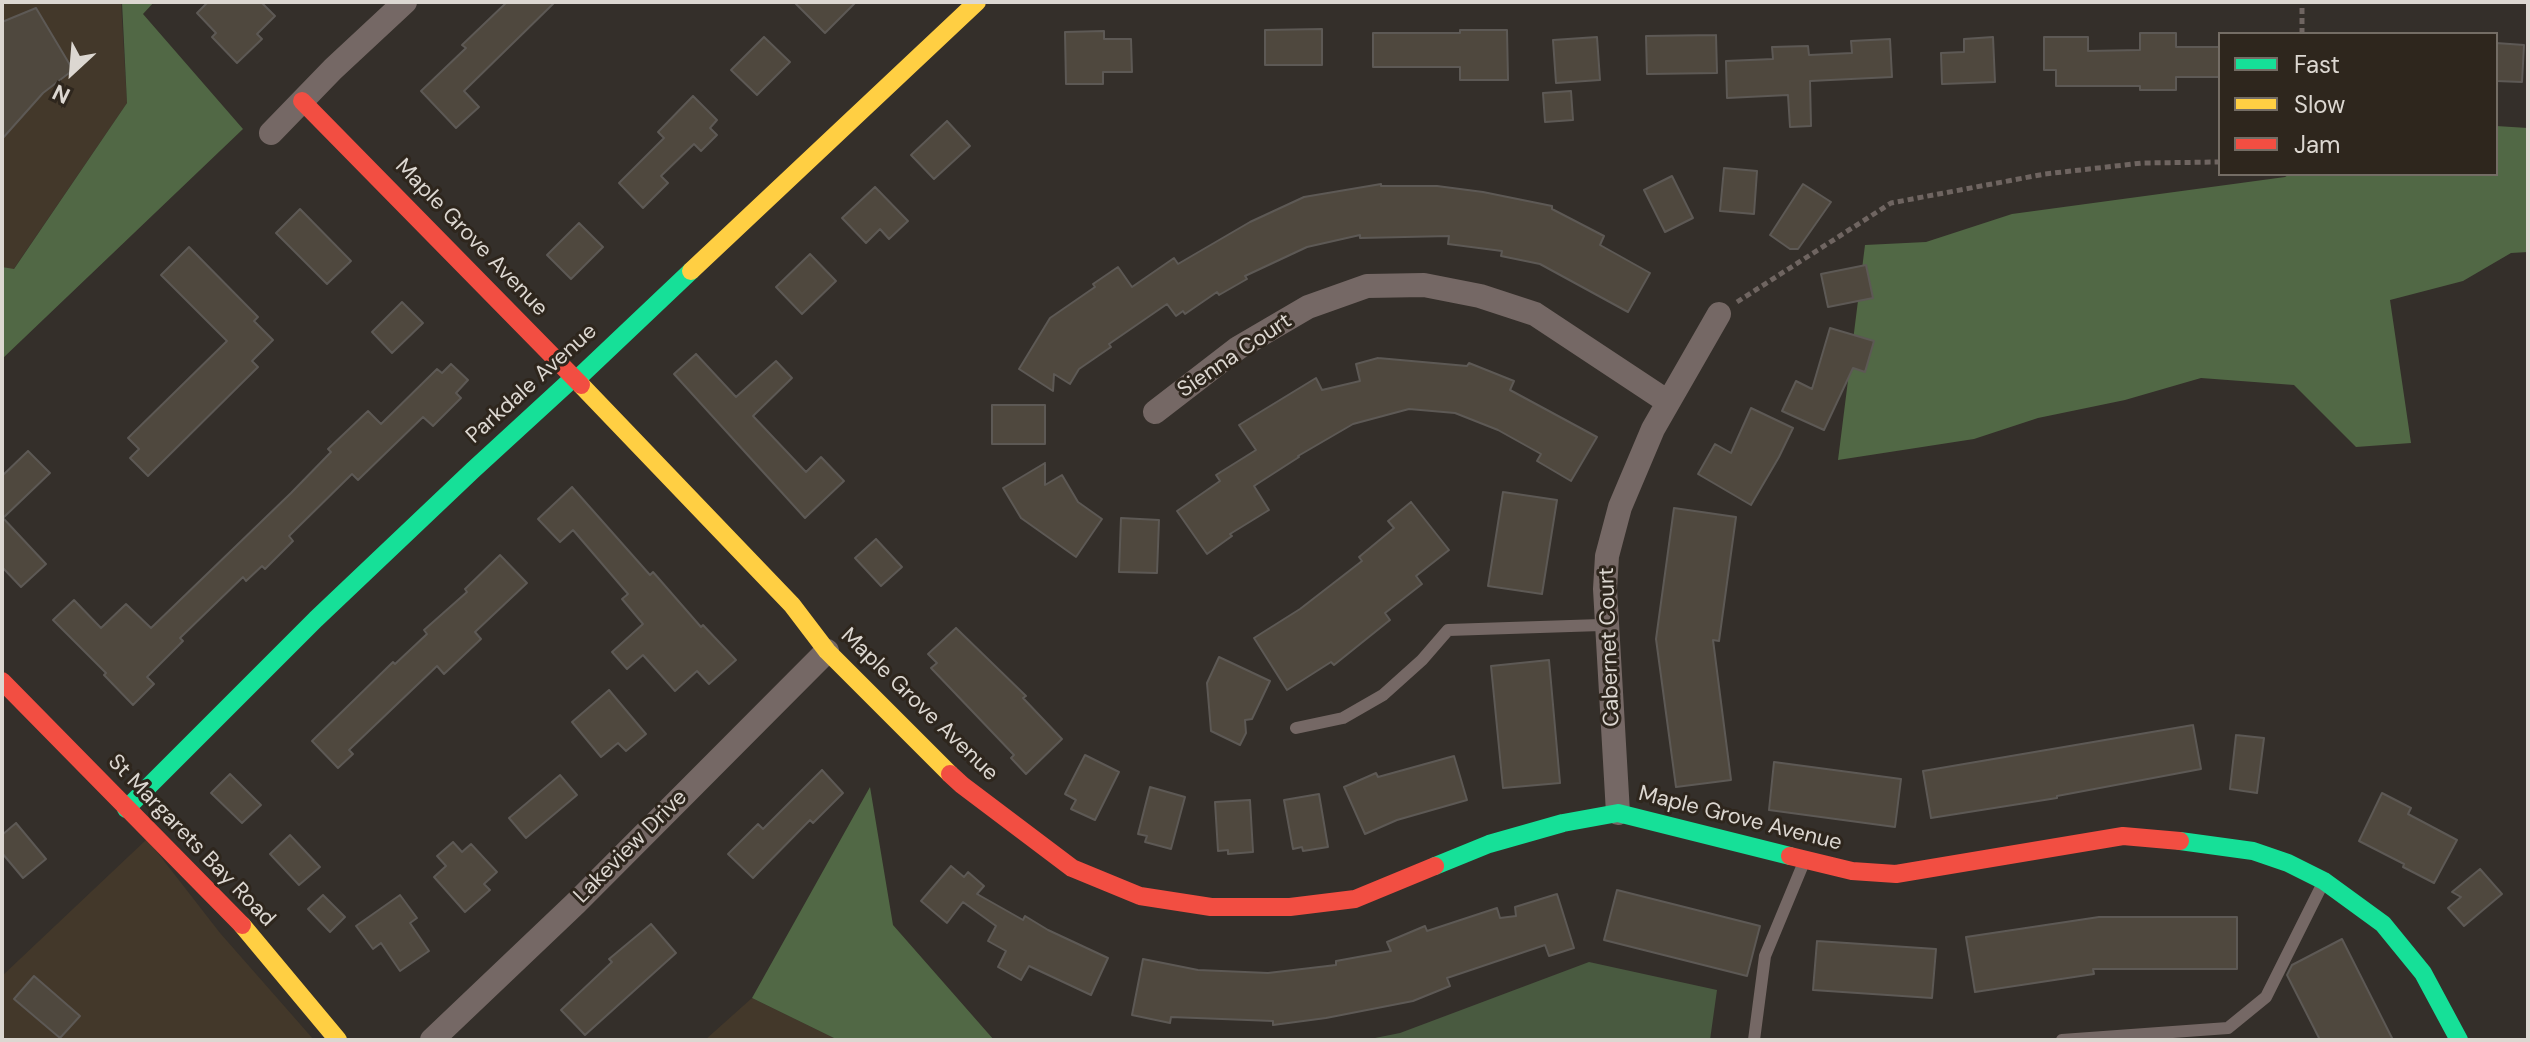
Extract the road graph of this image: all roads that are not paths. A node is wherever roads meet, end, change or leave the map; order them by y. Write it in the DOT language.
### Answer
graph roads {
  1 [pos="405,2"];
  2 [pos="977,2"];
  3 [pos="302,101"];
  4 [pos="271,133"];
  5 [pos="1719,314"];
  6 [pos="576,380"];
  7 [pos="1668,402"];
  8 [pos="1155,412"];
  9 [pos="1607,632"];
  10 [pos="827,651"];
  11 [pos="2,681"];
  12 [pos="1296,728"];
  13 [pos="126,809"];
  14 [pos="1618,813"];
  15 [pos="1806,859"];
  16 [pos="2324,881"];
  17 [pos="338,1040"];
  18 [pos="432,1040"];
  19 [pos="1754,1040"];
  20 [pos="2062,1040"];
  21 [pos="2459,1040"];
  1 -- 3 [label="street"];
  2 -- 6 [label="street, Parkdale Avenue"];
  3 -- 4 [label="street"];
  3 -- 6 [label="street, Maple Grove Avenue"];
  5 -- 7 [label="street, Cabernet Court"];
  6 -- 10 [label="street, Maple Grove Avenue"];
  6 -- 13 [label="street, Parkdale Avenue"];
  7 -- 8 [label="street, Sienna Court"];
  7 -- 9 [label="street, Cabernet Court"];
  9 -- 12 [label="lane"];
  9 -- 14 [label="street, Cabernet Court"];
  10 -- 14 [label="street, Maple Grove Avenue"];
  10 -- 18 [label="street, Lakeview Drive"];
  11 -- 13 [label="street, St Margarets Bay Road"];
  13 -- 17 [label="street, St Margarets Bay Road"];
  14 -- 15 [label="street, Maple Grove Avenue"];
  15 -- 16 [label="street, Maple Grove Avenue"];
  15 -- 19 [label="lane"];
  16 -- 20 [label="lane"];
  16 -- 21 [label="street, Maple Grove Avenue"];
}
